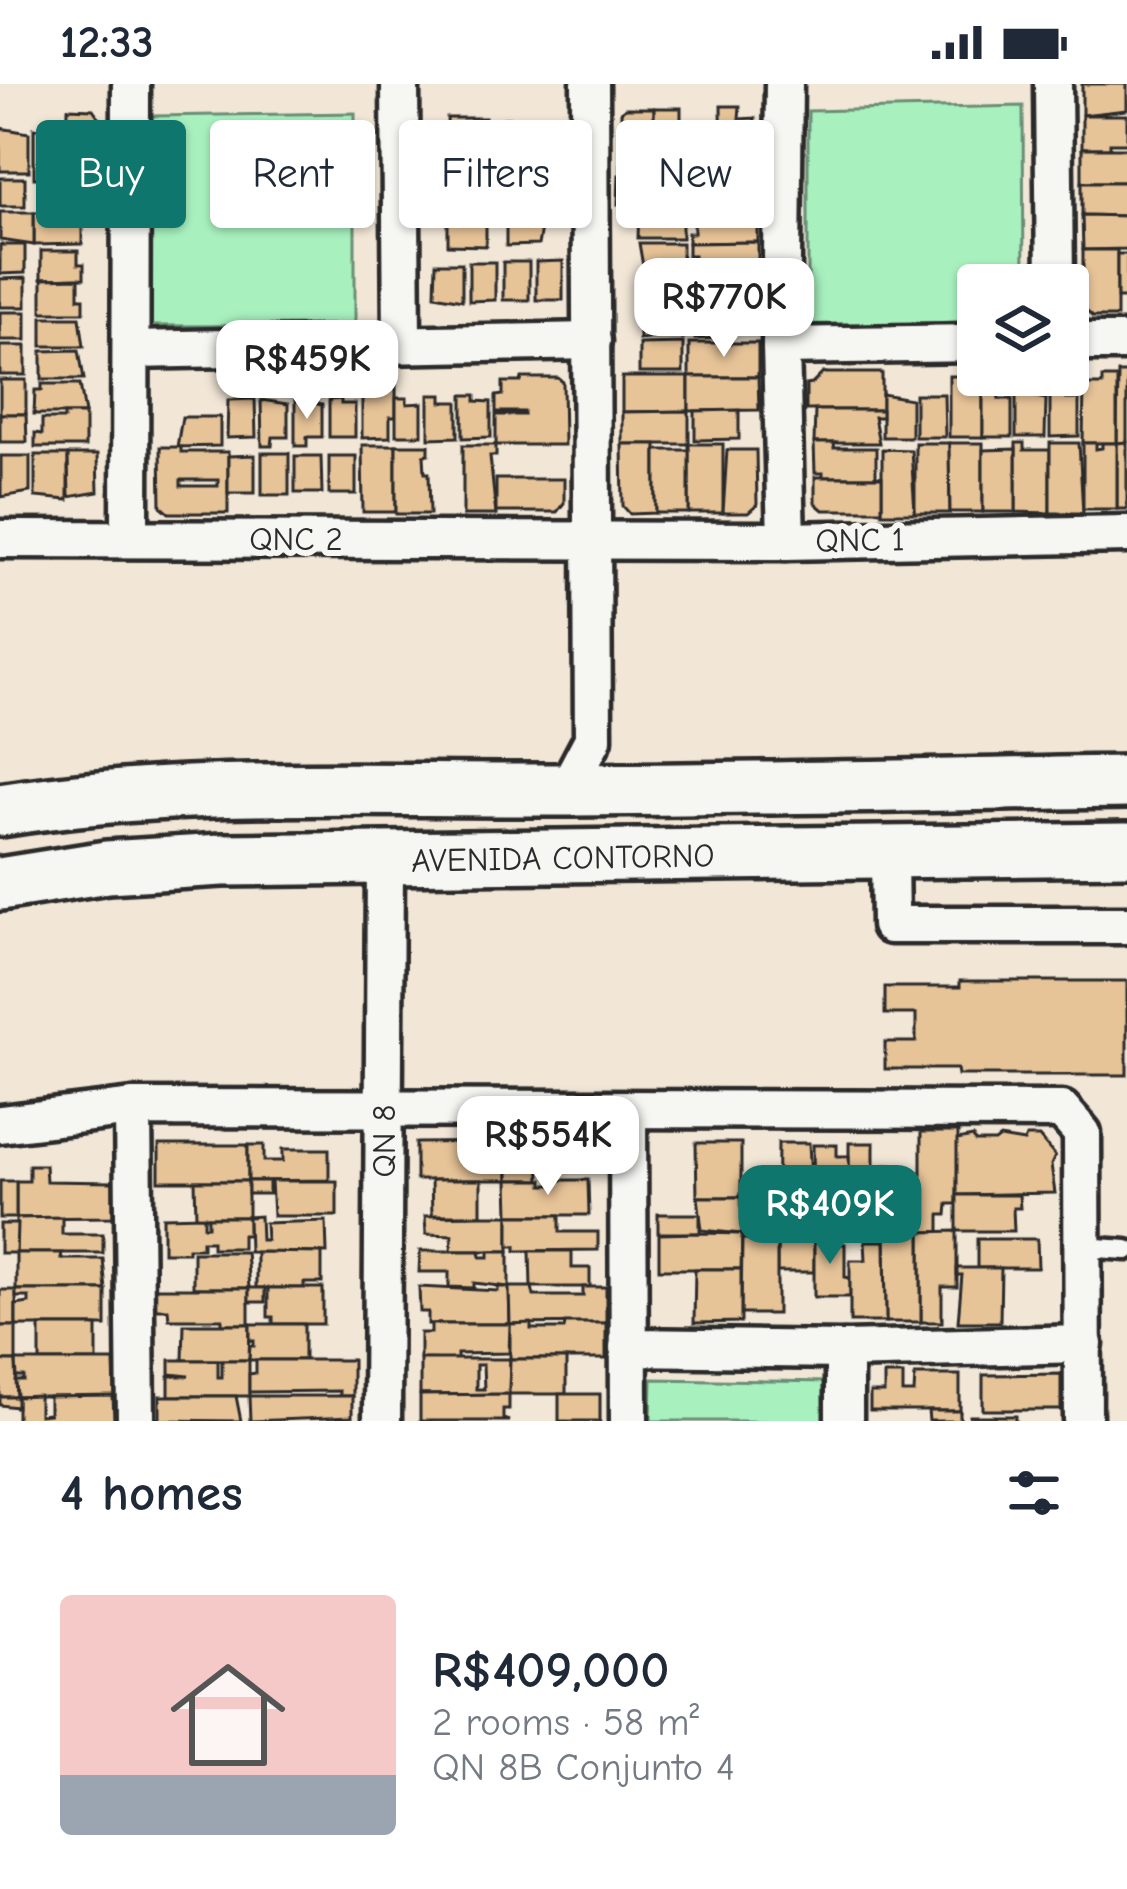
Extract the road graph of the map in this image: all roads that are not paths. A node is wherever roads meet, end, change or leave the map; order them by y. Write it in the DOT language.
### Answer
graph roads {
  1 [pos="131,84"];
  2 [pos="400,84"];
  3 [pos="590,84"];
  4 [pos="784,84"];
  5 [pos="1053,84"];
  6 [pos="1055,264"];
  7 [pos="592,340"];
  8 [pos="1089,341"];
  9 [pos="1127,342"];
  10 [pos="402,343"];
  11 [pos="957,343"];
  12 [pos="781,346"];
  13 [pos="132,350"];
  14 [pos="1127,534"];
  15 [pos="130,538"];
  16 [pos="0,539"];
  17 [pos="592,541"];
  18 [pos="785,542"];
  19 [pos="593,739"];
  20 [pos="1127,782"];
  21 [pos="695,788"];
  22 [pos="566,790"];
  23 [pos="623,790"];
  24 [pos="0,810"];
  25 [pos="1127,849"];
  26 [pos="889,855"];
  27 [pos="699,856"];
  28 [pos="385,860"];
  29 [pos="0,884"];
  30 [pos="1127,926"];
  31 [pos="384,1107"];
  32 [pos="134,1108"];
  33 [pos="628,1111"];
  34 [pos="0,1124"];
  35 [pos="1082,1247"];
  36 [pos="1127,1250"];
  37 [pos="1084,1345"];
  38 [pos="628,1347"];
  39 [pos="844,1350"];
  40 [pos="136,1421"];
  41 [pos="382,1421"];
  42 [pos="629,1421"];
  43 [pos="844,1421"];
  44 [pos="1083,1421"];
  1 -- 13 [label="street"];
  2 -- 10 [label="street"];
  3 -- 7 [label="street"];
  4 -- 12 [label="street"];
  5 -- 6 [label="street"];
  7 -- 10 [label="street"];
  7 -- 17 [label="street"];
  8 -- 9 [label="street"];
  10 -- 13 [label="street"];
  11 -- 12 [label="street"];
  12 -- 18 [label="street"];
  13 -- 15 [label="street"];
  14 -- 18 [label="street, QNC 1"];
  15 -- 16 [label="street, QNC 2"];
  15 -- 17 [label="street, QNC 2"];
  17 -- 18 [label="street, QNC 1"];
  17 -- 19 [label="street"];
  19 -- 22 [label="street"];
  19 -- 23 [label="street"];
  20 -- 21 [label="main road, AVENIDA CONTORNO"];
  21 -- 23 [label="main road, AVENIDA CONTORNO"];
  21 -- 27 [label="main road"];
  22 -- 23 [label="main road, AVENIDA CONTORNO"];
  22 -- 24 [label="main road, AVENIDA CONTORNO"];
  25 -- 26 [label="main road, AVENIDA CONTORNO"];
  26 -- 27 [label="main road, AVENIDA CONTORNO"];
  26 -- 30 [label="street"];
  27 -- 28 [label="main road, AVENIDA CONTORNO"];
  28 -- 29 [label="main road, AVENIDA CONTORNO"];
  28 -- 31 [label="street, QN 8"];
  31 -- 32 [label="street"];
  31 -- 33 [label="street"];
  31 -- 41 [label="street, QN 8"];
  32 -- 34 [label="street"];
  32 -- 40 [label="street"];
  33 -- 35 [label="street"];
  33 -- 38 [label="street"];
  35 -- 36 [label="lane"];
  35 -- 37 [label="street"];
  37 -- 39 [label="street"];
  37 -- 44 [label="street"];
  38 -- 39 [label="street"];
  38 -- 42 [label="street"];
  39 -- 43 [label="street"];
}
